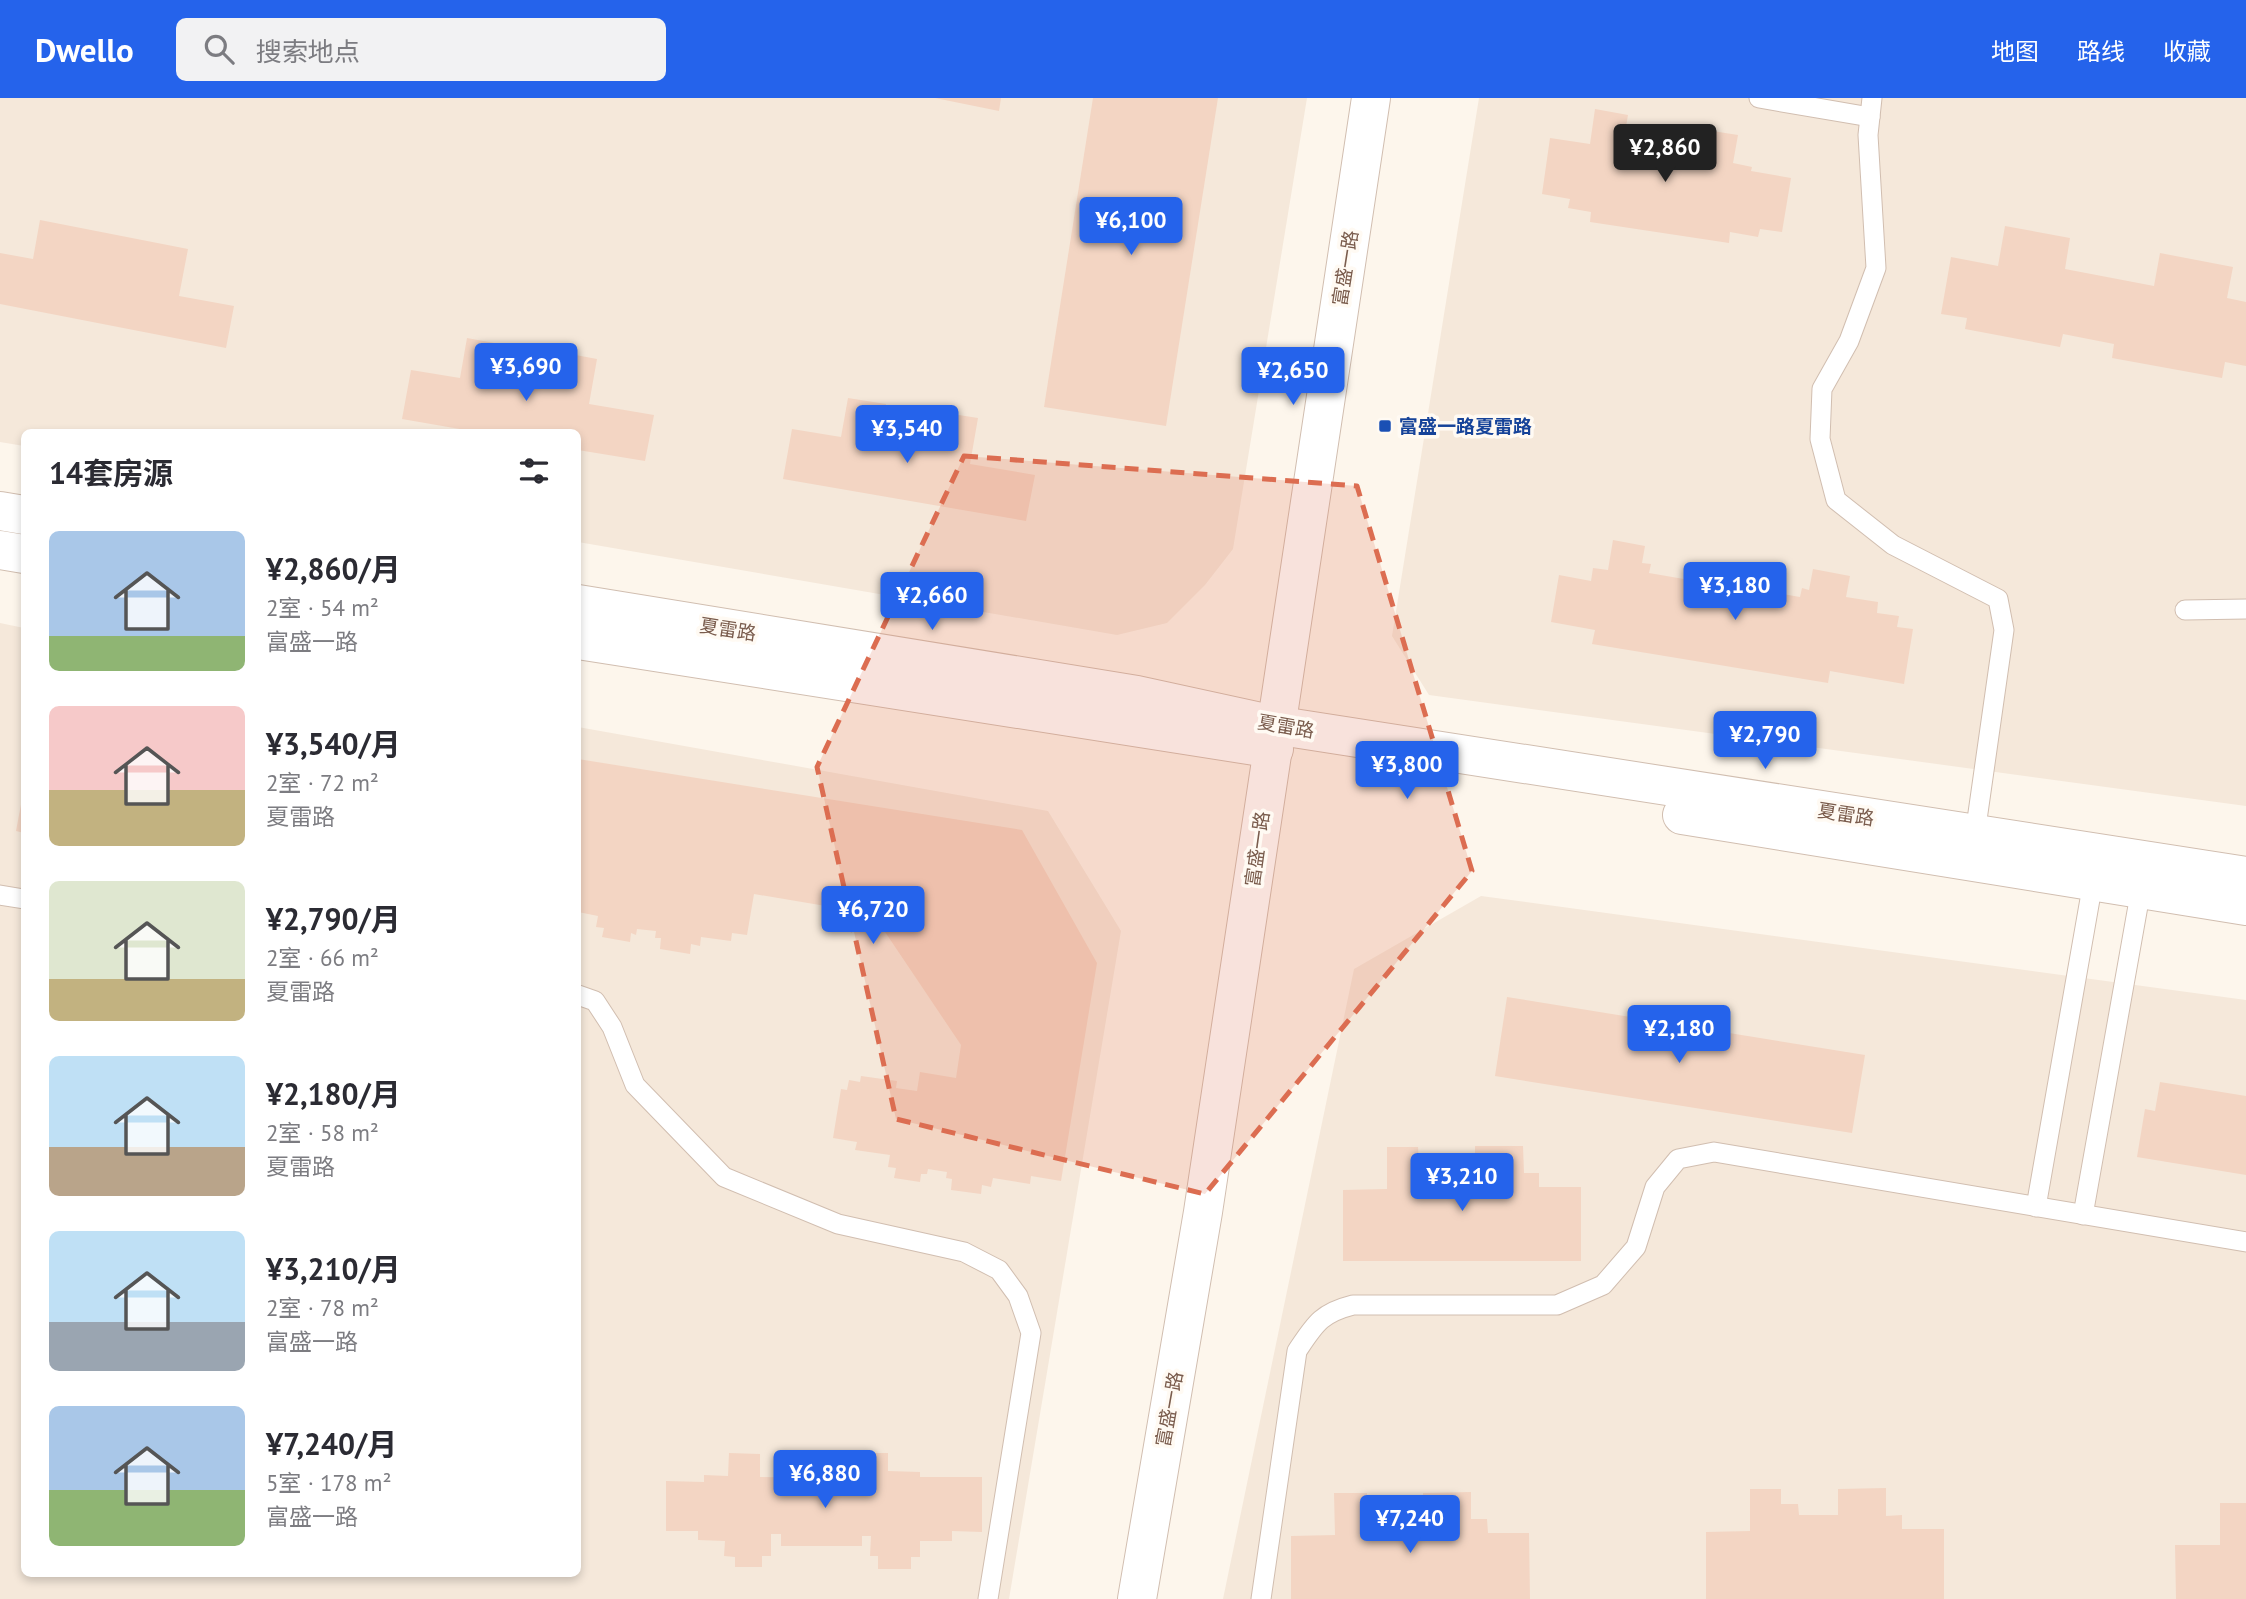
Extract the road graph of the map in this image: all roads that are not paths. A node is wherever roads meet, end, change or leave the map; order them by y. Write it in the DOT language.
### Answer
graph roads {
  1 [pos="1371,98"];
  2 [pos="1759,98"];
  3 [pos="1871,107"];
  4 [pos="0,511"];
  5 [pos="21,514"];
  6 [pos="0,550"];
  7 [pos="21,554"];
  8 [pos="581,604"];
  9 [pos="2246,609"];
  10 [pos="2185,610"];
  11 [pos="581,640"];
  12 [pos="1273,737"];
  13 [pos="1975,834"];
  14 [pos="2246,876"];
  15 [pos="2093,882"];
  16 [pos="2141,889"];
  17 [pos="0,895"];
  18 [pos="21,898"];
  19 [pos="2246,906"];
  20 [pos="581,996"];
  21 [pos="2036,1207"];
  22 [pos="2083,1215"];
  23 [pos="2246,1242"];
  24 [pos="988,1599"];
  25 [pos="1137,1599"];
  26 [pos="1261,1599"];
  1 -- 12 [label="street, 富盛一路"];
  2 -- 3 [label="lane"];
  3 -- 13 [label="lane"];
  4 -- 5 [label="street"];
  6 -- 7 [label="street"];
  8 -- 12 [label="street, 夏雷路"];
  9 -- 10 [label="lane"];
  11 -- 12 [label="street, 夏雷路"];
  12 -- 13 [label="street, 夏雷路"];
  12 -- 15 [label="street, 夏雷路"];
  12 -- 25 [label="street, 富盛一路"];
  13 -- 14 [label="street, 夏雷路"];
  15 -- 16 [label="street, 夏雷路"];
  15 -- 21 [label="lane"];
  16 -- 19 [label="street, 夏雷路"];
  16 -- 22 [label="lane"];
  17 -- 18 [label="lane"];
  20 -- 24 [label="lane"];
  21 -- 22 [label="lane"];
  21 -- 26 [label="lane"];
  22 -- 23 [label="lane"];
}
